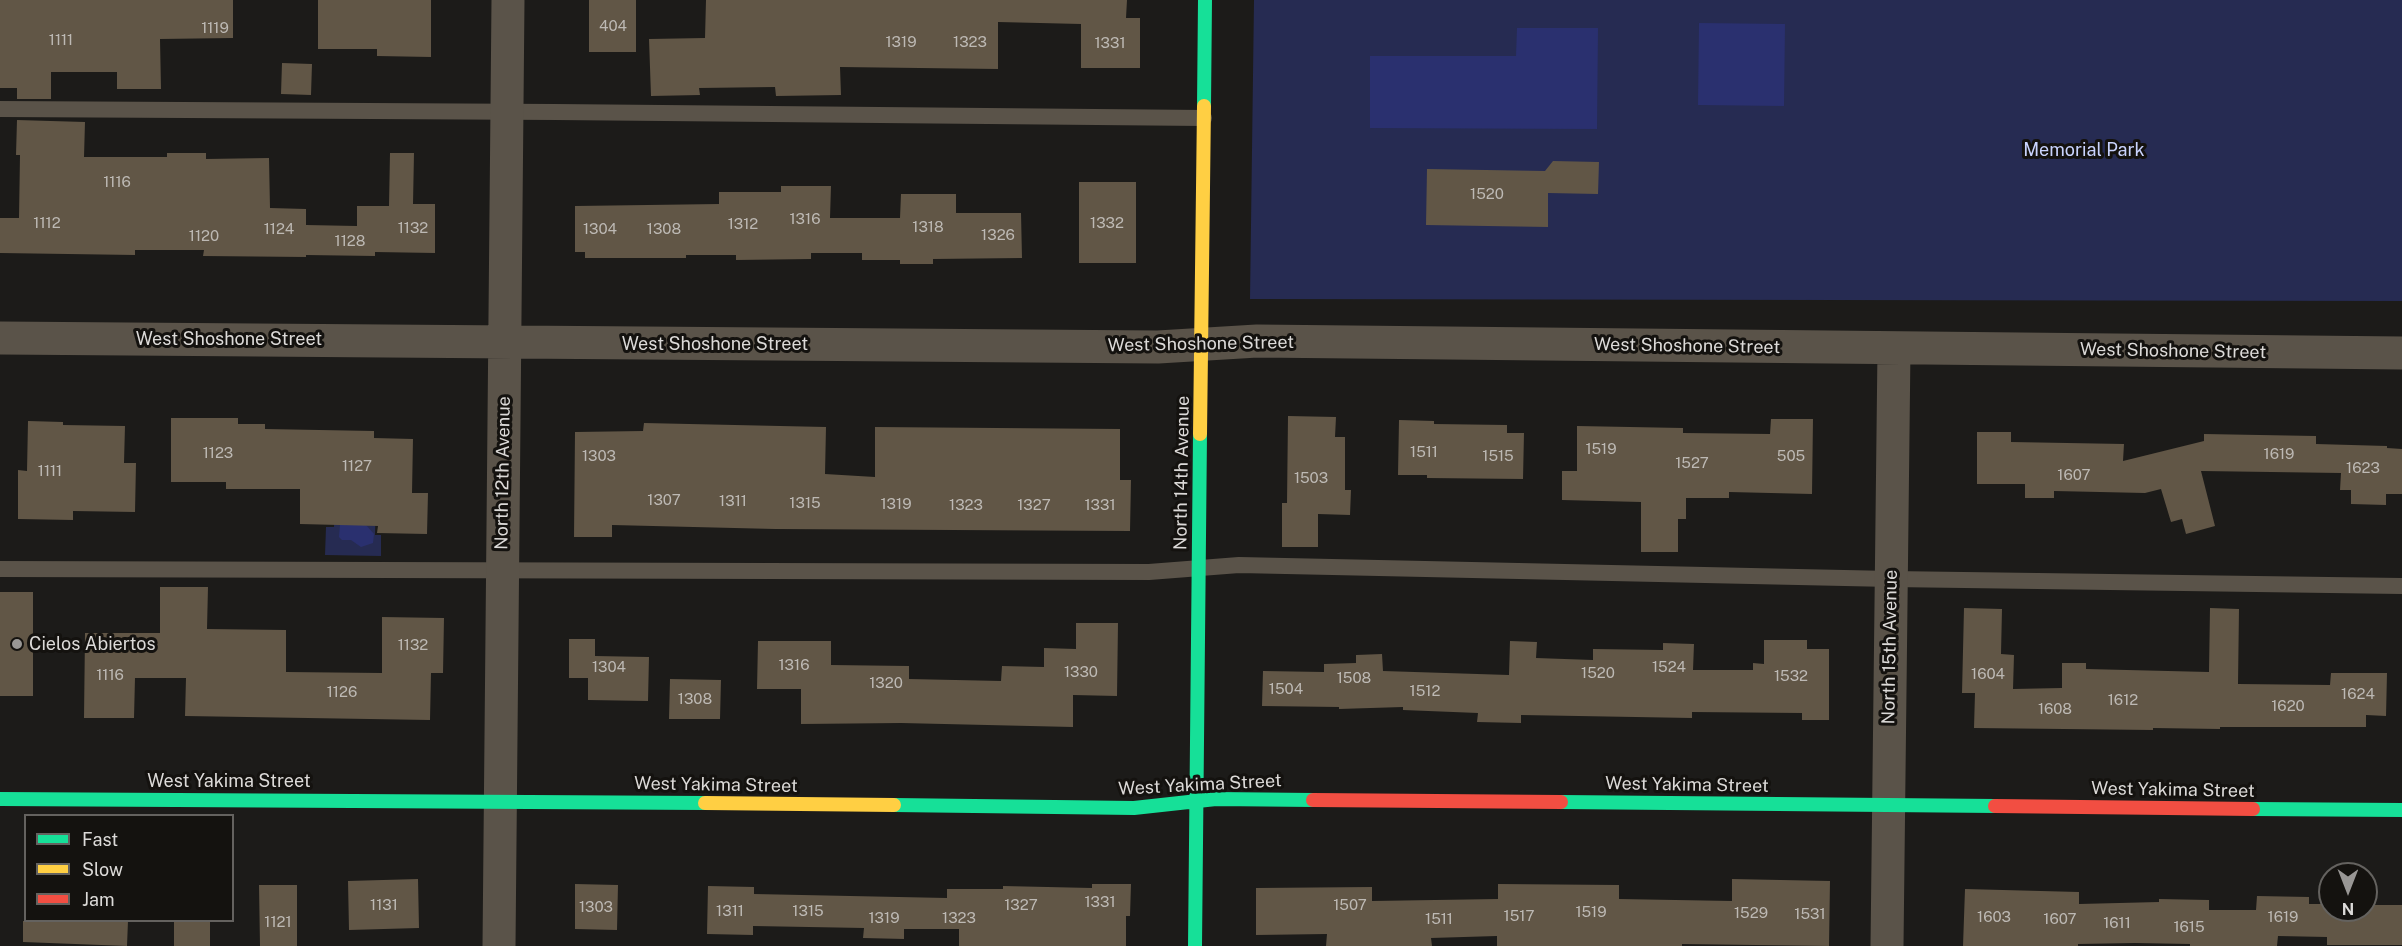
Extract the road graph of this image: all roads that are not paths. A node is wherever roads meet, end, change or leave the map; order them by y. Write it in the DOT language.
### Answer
graph roads {
  1 [pos="508,0"];
  2 [pos="1205,0"];
  3 [pos="0,110"];
  4 [pos="507,112"];
  5 [pos="1204,118"];
  6 [pos="0,338"];
  7 [pos="504,342"];
  8 [pos="1201,343"];
  9 [pos="1894,348"];
  10 [pos="2402,353"];
  11 [pos="1199,568"];
  12 [pos="0,569"];
  13 [pos="502,571"];
  14 [pos="1891,579"];
  15 [pos="2402,586"];
  16 [pos="0,799"];
  17 [pos="500,800"];
  18 [pos="1196,801"];
  19 [pos="1889,805"];
  20 [pos="2402,810"];
  21 [pos="499,946"];
  22 [pos="1195,946"];
  23 [pos="1887,946"];
  1 -- 4 [label="street, North 12th Avenue"];
  2 -- 5 [label="street, North 14th Avenue"];
  3 -- 4 [label="lane"];
  4 -- 5 [label="lane"];
  4 -- 7 [label="street, North 12th Avenue"];
  5 -- 8 [label="street, North 14th Avenue"];
  6 -- 7 [label="street, West Shoshone Street"];
  7 -- 8 [label="street, West Shoshone Street"];
  7 -- 13 [label="street, North 12th Avenue"];
  8 -- 9 [label="street, West Shoshone Street"];
  8 -- 11 [label="street, North 14th Avenue"];
  9 -- 10 [label="street, West Shoshone Street"];
  9 -- 14 [label="street, North 15th Avenue"];
  11 -- 13 [label="lane"];
  11 -- 14 [label="lane"];
  11 -- 18 [label="street, North 14th Avenue"];
  12 -- 13 [label="lane"];
  13 -- 17 [label="street, North 12th Avenue"];
  14 -- 15 [label="lane"];
  14 -- 19 [label="street, North 15th Avenue"];
  16 -- 17 [label="street, West Yakima Street"];
  17 -- 18 [label="street, West Yakima Street"];
  17 -- 21 [label="street, North 12th Avenue"];
  18 -- 19 [label="street, West Yakima Street"];
  18 -- 22 [label="street, North 14th Avenue"];
  19 -- 20 [label="street, West Yakima Street"];
  19 -- 23 [label="street, North 15th Avenue"];
}
